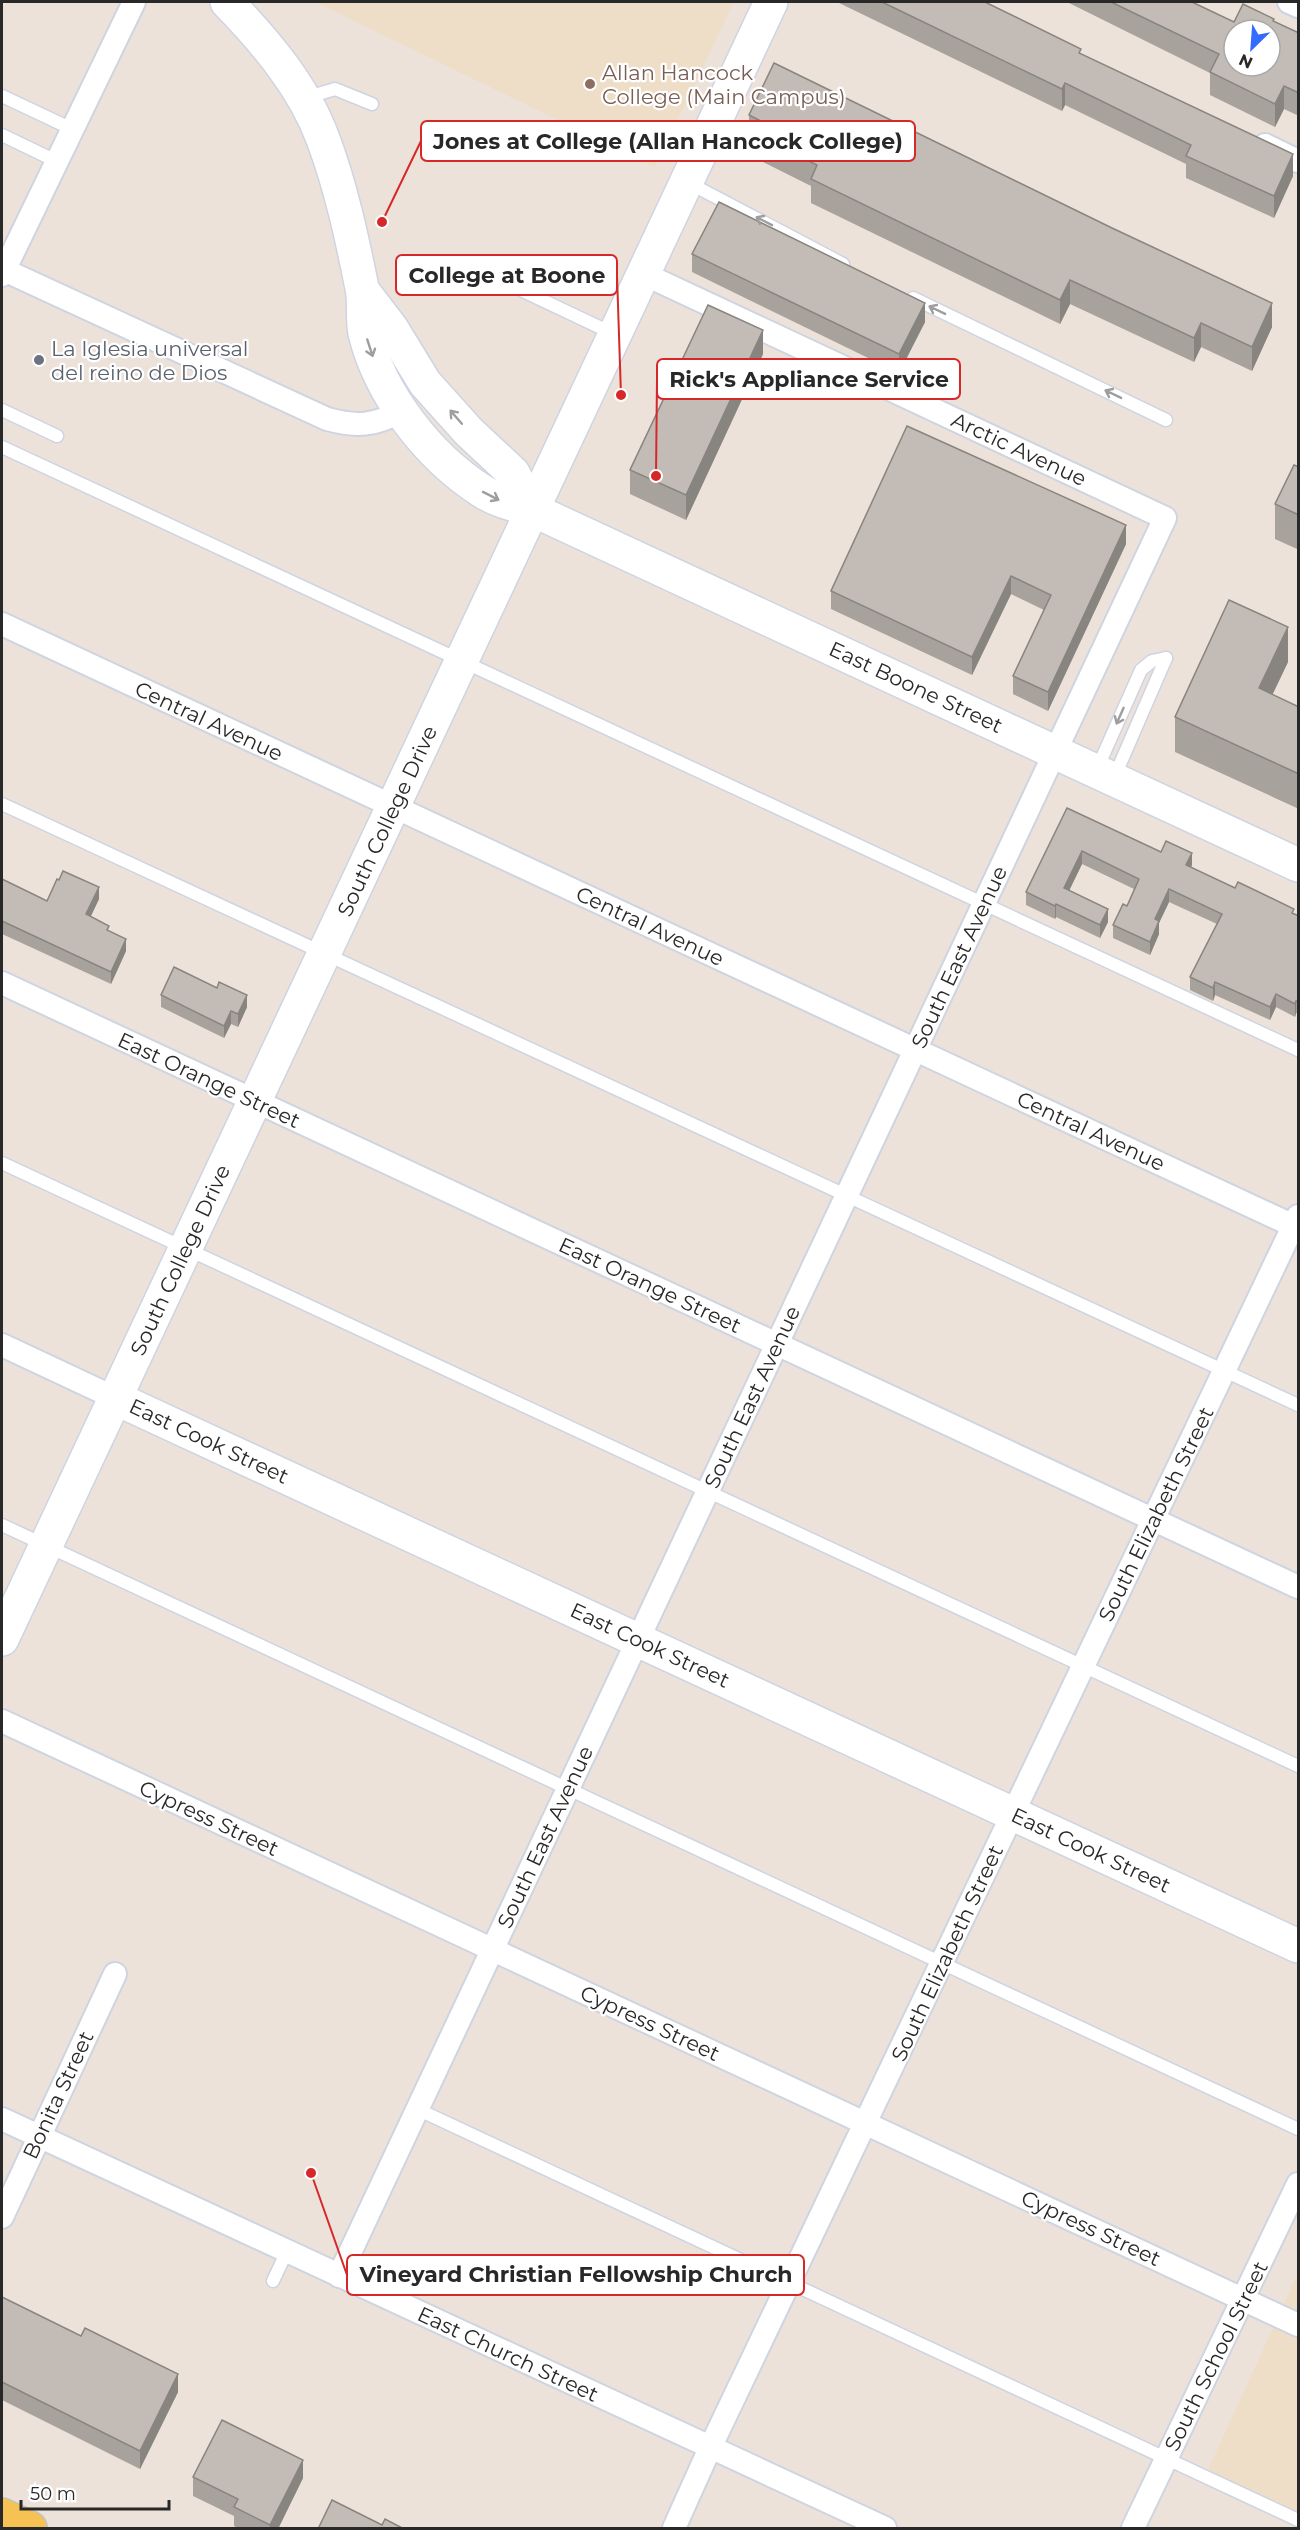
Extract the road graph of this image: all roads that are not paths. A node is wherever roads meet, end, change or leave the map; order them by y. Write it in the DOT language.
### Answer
graph roads {
  1 [pos="134,2"];
  2 [pos="227,2"];
  3 [pos="771,2"];
  4 [pos="1290,2"];
  5 [pos="1299,6"];
  6 [pos="2,96"];
  7 [pos="303,99"];
  8 [pos="372,104"];
  9 [pos="72,129"];
  10 [pos="2,135"];
  11 [pos="1245,135"];
  12 [pos="56,161"];
  13 [pos="1299,161"];
  14 [pos="687,183"];
  15 [pos="470,266"];
  16 [pos="2,271"];
  17 [pos="857,271"];
  18 [pos="644,274"];
  19 [pos="363,291"];
  20 [pos="898,291"];
  21 [pos="615,334"];
  22 [pos="2,410"];
  23 [pos="402,411"];
  24 [pos="1166,420"];
  25 [pos="57,436"];
  26 [pos="2,447"];
  27 [pos="533,510"];
  28 [pos="1165,518"];
  29 [pos="2,624"];
  30 [pos="462,661"];
  31 [pos="1130,695"];
  32 [pos="1148,703"];
  33 [pos="1055,752"];
  34 [pos="1105,775"];
  35 [pos="2,804"];
  36 [pos="394,807"];
  37 [pos="1299,865"];
  38 [pos="984,903"];
  39 [pos="324,954"];
  40 [pos="2,983"];
  41 [pos="915,1049"];
  42 [pos="1299,1050"];
  43 [pos="255,1101"];
  44 [pos="2,1162"];
  45 [pos="846,1196"];
  46 [pos="1297,1223"];
  47 [pos="186,1248"];
  48 [pos="777,1344"];
  49 [pos="2,1345"];
  50 [pos="1224,1371"];
  51 [pos="115,1398"];
  52 [pos="1299,1406"];
  53 [pos="708,1491"];
  54 [pos="1153,1520"];
  55 [pos="2,1525"];
  56 [pos="46,1545"];
  57 [pos="1299,1587"];
  58 [pos="2,1639"];
  59 [pos="638,1640"];
  60 [pos="1084,1666"];
  61 [pos="2,1721"];
  62 [pos="1299,1766"];
  63 [pos="568,1789"];
  64 [pos="1013,1814"];
  65 [pos="1299,1946"];
  66 [pos="492,1950"];
  67 [pos="942,1963"];
  68 [pos="115,1974"];
  69 [pos="417,2109"];
  70 [pos="2,2119"];
  71 [pos="865,2123"];
  72 [pos="1299,2128"];
  73 [pos="39,2137"];
  74 [pos="1299,2184"];
  75 [pos="2,2217"];
  76 [pos="286,2251"];
  77 [pos="339,2276"];
  78 [pos="273,2281"];
  79 [pos="789,2282"];
  80 [pos="1244,2299"];
  81 [pos="1299,2325"];
  82 [pos="710,2448"];
  83 [pos="1167,2458"];
  84 [pos="2,2515"];
  85 [pos="1299,2520"];
  86 [pos="30,2529"];
  87 [pos="674,2529"];
  88 [pos="885,2529"];
  89 [pos="1133,2529"];
  1 -- 9 [label="street"];
  2 -- 7 [label="street"];
  3 -- 14 [label="street, South College Drive"];
  4 -- 5 [label="street"];
  6 -- 9 [label="lane"];
  7 -- 8 [label="lane"];
  7 -- 19 [label="street"];
  9 -- 12 [label="street"];
  10 -- 12 [label="lane"];
  11 -- 13 [label="street"];
  12 -- 16 [label="street"];
  17 -- 14 [label="lane, one-way"];
  14 -- 18 [label="street, South College Drive"];
  15 -- 21 [label="lane"];
  16 -- 23 [label="street"];
  18 -- 21 [label="street, South College Drive"];
  18 -- 28 [label="street, Arctic Avenue"];
  19 -- 23 [label="street, East Boone Street, one-way"];
  27 -- 19 [label="street, one-way"];
  24 -- 20 [label="lane, one-way"];
  21 -- 27 [label="street, South College Drive"];
  22 -- 25 [label="lane"];
  23 -- 27 [label="street, East Boone Street, one-way"];
  26 -- 30 [label="lane"];
  27 -- 30 [label="street, South College Drive"];
  27 -- 33 [label="street, East Boone Street"];
  28 -- 33 [label="street, South East Avenue"];
  29 -- 36 [label="street, Central Avenue"];
  30 -- 36 [label="street, South College Drive"];
  30 -- 38 [label="lane"];
  31 -- 32 [label="lane"];
  31 -- 32 [label="lane"];
  31 -- 34 [label="lane, one-way"];
  32 -- 34 [label="lane"];
  33 -- 34 [label="street, East Boone Street"];
  33 -- 38 [label="street, South East Avenue"];
  34 -- 37 [label="street, East Boone Street"];
  35 -- 39 [label="lane"];
  36 -- 39 [label="street, South College Drive"];
  36 -- 41 [label="street, Central Avenue"];
  38 -- 41 [label="street, South East Avenue"];
  38 -- 42 [label="lane"];
  39 -- 43 [label="street, South College Drive"];
  39 -- 45 [label="lane"];
  40 -- 43 [label="street, East Orange Street"];
  41 -- 45 [label="street, South East Avenue"];
  41 -- 46 [label="street, Central Avenue"];
  43 -- 47 [label="street, South College Drive"];
  43 -- 48 [label="street, East Orange Street"];
  44 -- 47 [label="lane"];
  45 -- 48 [label="street, South East Avenue"];
  45 -- 50 [label="lane"];
  46 -- 50 [label="street, South Elizabeth Street"];
  47 -- 51 [label="street, South College Drive"];
  47 -- 53 [label="lane"];
  48 -- 53 [label="street, South East Avenue"];
  48 -- 54 [label="street, East Orange Street"];
  49 -- 51 [label="street, East Cook Street"];
  50 -- 52 [label="lane"];
  50 -- 54 [label="street, South Elizabeth Street"];
  51 -- 56 [label="street, South College Drive"];
  51 -- 59 [label="street, East Cook Street"];
  53 -- 59 [label="street, South East Avenue"];
  53 -- 60 [label="lane"];
  54 -- 57 [label="street, East Orange Street"];
  54 -- 60 [label="street, South Elizabeth Street"];
  55 -- 56 [label="lane"];
  56 -- 58 [label="street, South College Drive"];
  56 -- 63 [label="lane"];
  59 -- 63 [label="street, South East Avenue"];
  59 -- 64 [label="street, East Cook Street"];
  60 -- 62 [label="lane"];
  60 -- 64 [label="street, South Elizabeth Street"];
  61 -- 66 [label="street, Cypress Street"];
  63 -- 66 [label="street, South East Avenue"];
  63 -- 67 [label="lane"];
  64 -- 65 [label="street, East Cook Street"];
  64 -- 67 [label="street, South Elizabeth Street"];
  66 -- 69 [label="street, South East Avenue"];
  66 -- 71 [label="street, Cypress Street"];
  67 -- 71 [label="street, South Elizabeth Street"];
  67 -- 72 [label="lane"];
  68 -- 73 [label="street, Bonita Street"];
  69 -- 77 [label="street, South East Avenue"];
  69 -- 79 [label="lane"];
  70 -- 73 [label="street, East Church Street"];
  71 -- 79 [label="street, South Elizabeth Street"];
  71 -- 80 [label="street, Cypress Street"];
  73 -- 75 [label="street, Bonita Street"];
  73 -- 76 [label="street, East Church Street"];
  74 -- 80 [label="street, South School Street"];
  76 -- 77 [label="street, East Church Street"];
  76 -- 78 [label="lane"];
  77 -- 82 [label="street, East Church Street"];
  79 -- 82 [label="street, South Elizabeth Street"];
  79 -- 83 [label="lane"];
  80 -- 81 [label="street, Cypress Street"];
  80 -- 83 [label="street, South School Street"];
  82 -- 87 [label="street, South Elizabeth Street"];
  82 -- 88 [label="street, East Church Street"];
  83 -- 85 [label="lane"];
  83 -- 89 [label="street, South School Street"];
  84 -- 86 [label="main road"];
}
